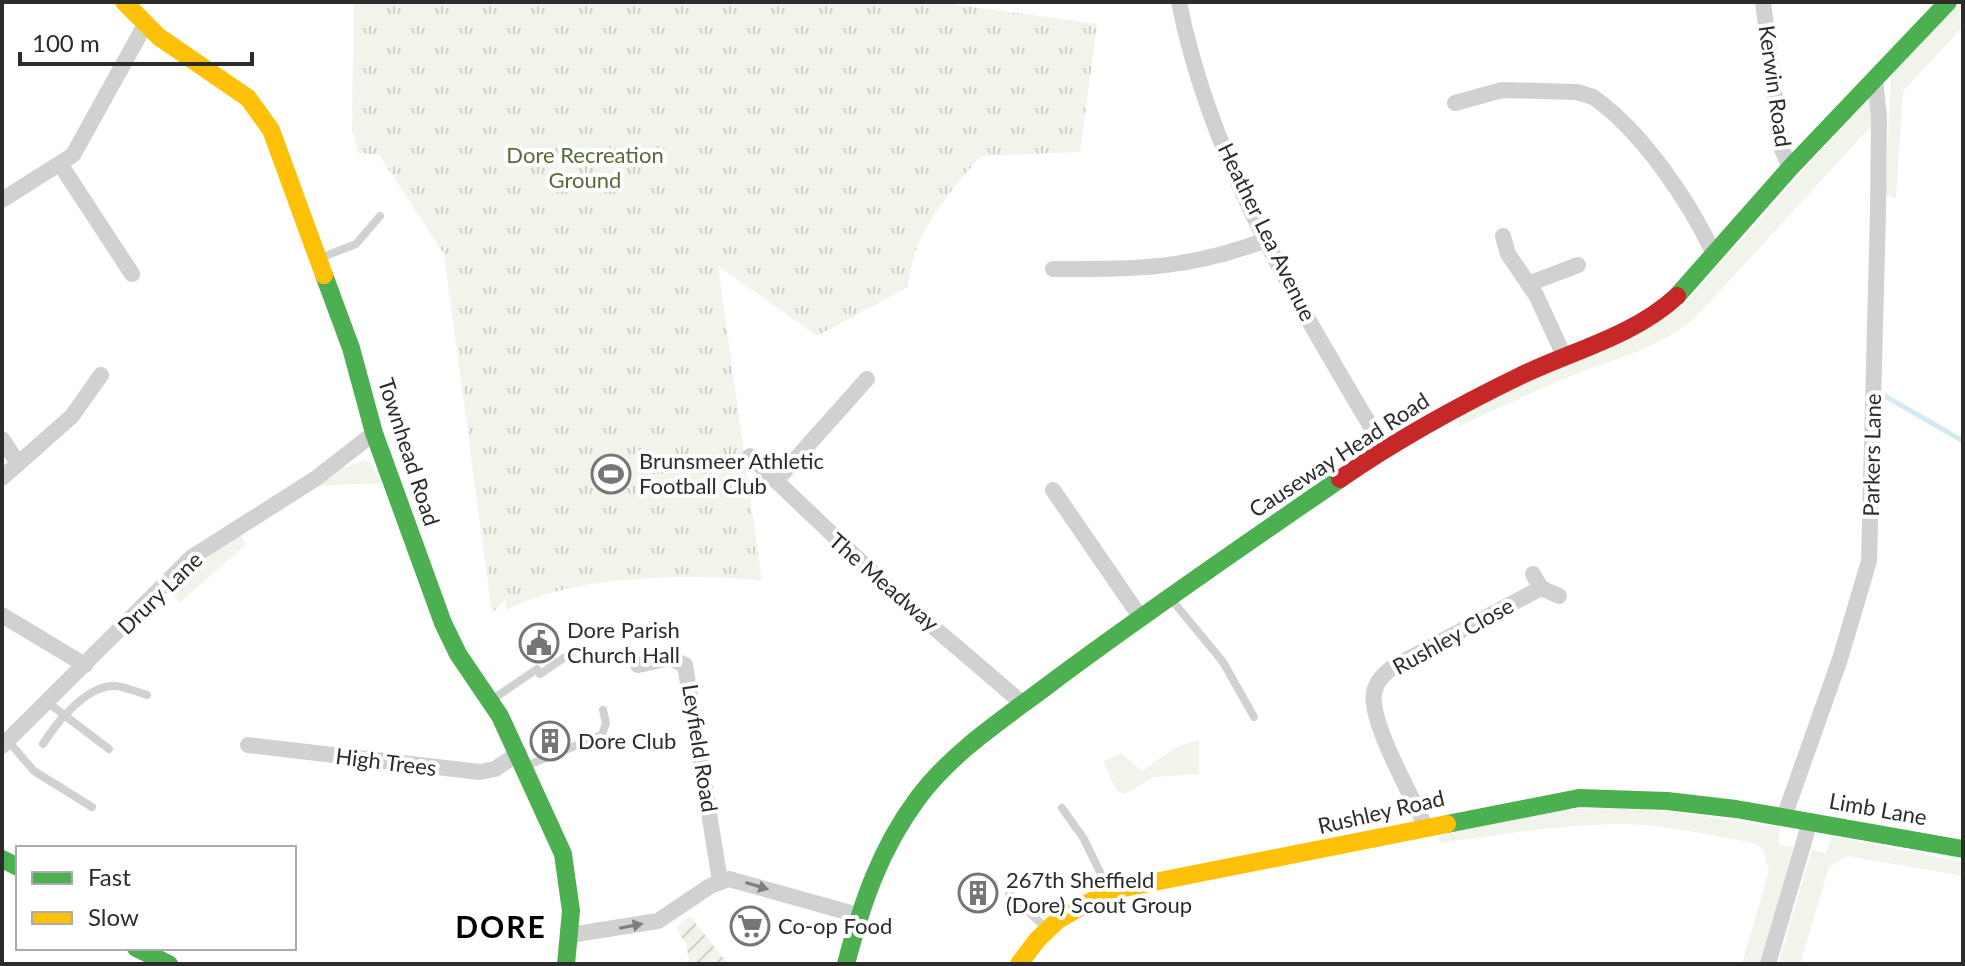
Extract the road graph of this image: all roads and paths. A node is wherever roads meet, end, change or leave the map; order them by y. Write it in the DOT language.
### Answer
graph roads {
  1 [pos="124,2"];
  2 [pos="1179,2"];
  3 [pos="1763,2"];
  4 [pos="1948,2"];
  5 [pos="145,25"];
  6 [pos="1875,79"];
  7 [pos="1455,103"];
  8 [pos="60,164"];
  9 [pos="1790,168"];
  10 [pos="2,200"];
  11 [pos="380,216"];
  12 [pos="1503,236"];
  13 [pos="1266,240"];
  14 [pos="1714,254"];
  15 [pos="319,258"];
  16 [pos="1578,265"];
  17 [pos="1053,269"];
  18 [pos="132,274"];
  19 [pos="1528,284"];
  20 [pos="1564,356"];
  21 [pos="101,375"];
  22 [pos="867,379"];
  23 [pos="374,433"];
  24 [pos="2,439"];
  25 [pos="1384,449"];
  26 [pos="750,456"];
  27 [pos="18,463"];
  28 [pos="2,478"];
  29 [pos="776,481"];
  30 [pos="1053,490"];
  31 [pos="1559,596"];
  32 [pos="1171,598"];
  33 [pos="2,615"];
  34 [pos="1141,618"];
  35 [pos="574,651"];
  36 [pos="85,665"];
  37 [pos="638,665"];
  38 [pos="147,695"];
  39 [pos="490,701"];
  40 [pos="47,702"];
  41 [pos="1022,703"];
  42 [pos="603,710"];
  43 [pos="63,717"];
  44 [pos="1254,717"];
  45 [pos="5,743"];
  46 [pos="43,744"];
  47 [pos="248,745"];
  48 [pos="109,749"];
  49 [pos="522,760"];
  50 [pos="92,807"];
  51 [pos="1062,808"];
  52 [pos="1784,817"];
  53 [pos="1810,821"];
  54 [pos="1425,826"];
  55 [pos="1963,849"];
  56 [pos="720,881"];
  57 [pos="1109,891"];
  58 [pos="1009,894"];
  59 [pos="858,915"];
  60 [pos="1046,929"];
  61 [pos="570,935"];
  62 [pos="140,950"];
  63 [pos="169,964"];
  64 [pos="566,964"];
  65 [pos="846,964"];
  66 [pos="1019,964"];
  67 [pos="1768,964"];
  1 -- 5 [label="street, Townhead Road"];
  2 -- 13 [label="street, Heather Lea Avenue"];
  3 -- 9 [label="street, Kerwin Road"];
  4 -- 6 [label="street, Causeway Head Road"];
  5 -- 8 [label="street"];
  5 -- 15 [label="street, Townhead Road"];
  6 -- 9 [label="street, Causeway Head Road"];
  6 -- 52 [label="street, Parkers Lane"];
  7 -- 14 [label="street"];
  8 -- 10 [label="street"];
  8 -- 18 [label="street"];
  9 -- 14 [label="street, Causeway Head Road"];
  11 -- 15 [label="lane"];
  12 -- 19 [label="street"];
  13 -- 17 [label="street"];
  13 -- 25 [label="street, Heather Lea Avenue"];
  14 -- 20 [label="street, Causeway Head Road"];
  15 -- 23 [label="street, Townhead Road"];
  16 -- 19 [label="street"];
  19 -- 20 [label="street"];
  20 -- 25 [label="street, Causeway Head Road"];
  21 -- 27 [label="street"];
  22 -- 29 [label="street"];
  23 -- 36 [label="street, Drury Lane"];
  23 -- 39 [label="street, Townhead Road"];
  24 -- 27 [label="street"];
  25 -- 32 [label="street, Causeway Head Road"];
  26 -- 29 [label="street, The Meadway"];
  27 -- 28 [label="street"];
  29 -- 41 [label="street, The Meadway"];
  30 -- 34 [label="street"];
  31 -- 54 [label="street, Rushley Close"];
  32 -- 34 [label="street, Causeway Head Road"];
  32 -- 44 [label="lane"];
  33 -- 36 [label="street"];
  34 -- 41 [label="street, Causeway Head Road"];
  35 -- 39 [label="lane"];
  36 -- 40 [label="street, Drury Lane"];
  37 -- 56 [label="street, Leyfield Road"];
  38 -- 43 [label="lane"];
  39 -- 49 [label="street, Townhead Road"];
  40 -- 43 [label="lane"];
  40 -- 45 [label="street, Drury Lane"];
  41 -- 59 [label="street, Causeway Head Road"];
  42 -- 49 [label="lane"];
  43 -- 46 [label="lane"];
  43 -- 48 [label="lane"];
  45 -- 50 [label="lane"];
  47 -- 49 [label="street, High Trees"];
  49 -- 61 [label="street, Townhead Road"];
  51 -- 57 [label="lane"];
  52 -- 53 [label="street, Limb Lane"];
  52 -- 54 [label="street, Rushley Road"];
  53 -- 55 [label="street, Limb Lane"];
  53 -- 67 [label="street"];
  54 -- 57 [label="street, Rushley Road"];
  56 -- 59 [label="street, one-way"];
  61 -- 56 [label="street, one-way"];
  57 -- 60 [label="street, Rushley Road"];
  58 -- 60 [label="lane"];
  59 -- 65 [label="street, Causeway Head Road"];
  60 -- 66 [label="street, Rushley Road"];
  61 -- 64 [label="street, Townhead Road"];
  62 -- 63 [label="street"];
}
